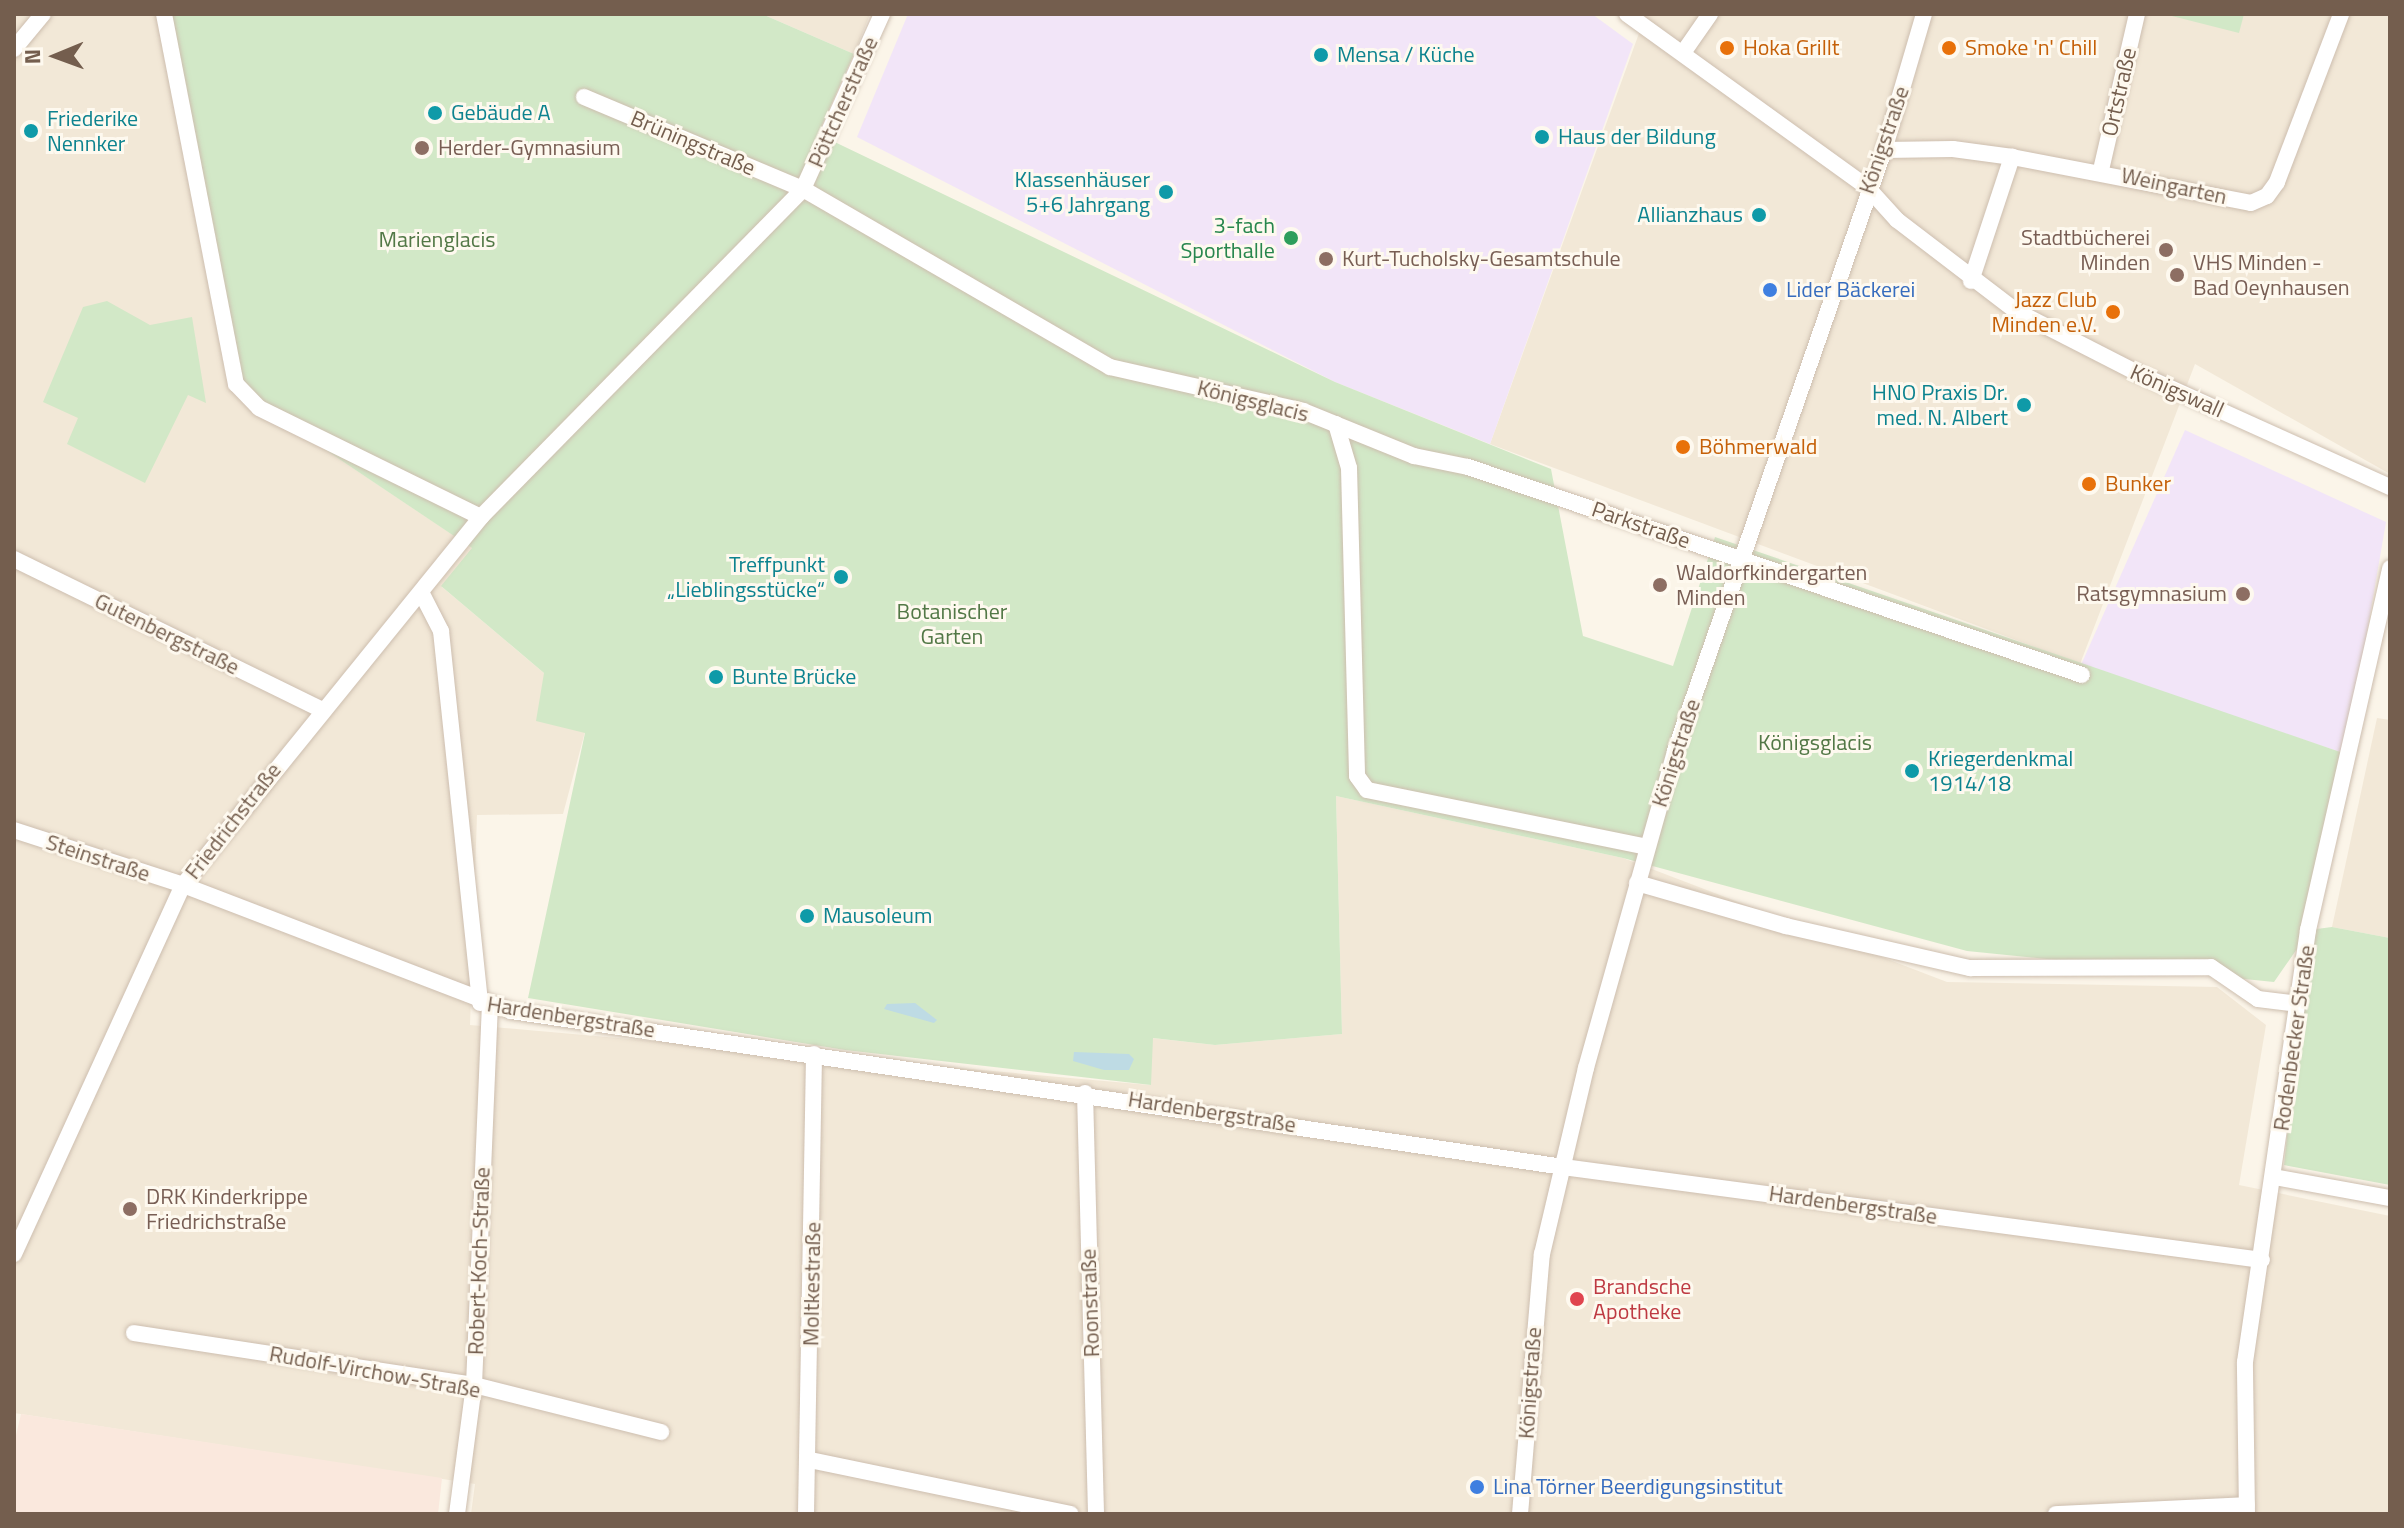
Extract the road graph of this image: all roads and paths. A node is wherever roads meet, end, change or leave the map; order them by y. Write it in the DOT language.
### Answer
graph roads {
  1 [pos="43,14"];
  2 [pos="164,14"];
  3 [pos="882,14"];
  4 [pos="1627,14"];
  5 [pos="1710,14"];
  6 [pos="1924,14"];
  7 [pos="2137,14"];
  8 [pos="2341,14"];
  9 [pos="14,49"];
  10 [pos="1685,50"];
  11 [pos="584,97"];
  12 [pos="1884,150"];
  13 [pos="2012,157"];
  14 [pos="2101,170"];
  15 [pos="1868,188"];
  16 [pos="803,189"];
  17 [pos="1971,281"];
  18 [pos="1336,424"];
  19 [pos="2390,487"];
  20 [pos="481,517"];
  21 [pos="14,559"];
  22 [pos="1741,559"];
  23 [pos="2390,568"];
  24 [pos="422,594"];
  25 [pos="2082,675"];
  26 [pos="320,709"];
  27 [pos="14,830"];
  28 [pos="1646,847"];
  29 [pos="1637,883"];
  30 [pos="183,885"];
  31 [pos="2297,1004"];
  32 [pos="485,1005"];
  33 [pos="814,1054"];
  34 [pos="1085,1093"];
  35 [pos="1563,1167"];
  36 [pos="2274,1177"];
  37 [pos="2390,1198"];
  38 [pos="14,1254"];
  39 [pos="2262,1260"];
  40 [pos="134,1333"];
  41 [pos="474,1385"];
  42 [pos="661,1432"];
  43 [pos="810,1460"];
  44 [pos="2247,1509"];
  45 [pos="457,1514"];
  46 [pos="806,1514"];
  47 [pos="1070,1514"];
  48 [pos="1096,1514"];
  49 [pos="1520,1514"];
  50 [pos="2056,1514"];
  1 -- 9 [label="street"];
  2 -- 20 [label="street"];
  3 -- 16 [label="street, Pöttcherstraße"];
  4 -- 10 [label="street, Königswall"];
  5 -- 10 [label="street"];
  6 -- 12 [label="street, Königstraße"];
  7 -- 14 [label="street, Ortstraße"];
  8 -- 14 [label="street, Weingarten"];
  10 -- 15 [label="street, Königswall"];
  11 -- 16 [label="street, Brüningstraße"];
  12 -- 13 [label="street, Weingarten"];
  12 -- 15 [label="street, Königstraße"];
  13 -- 14 [label="street, Weingarten"];
  13 -- 17 [label="street"];
  15 -- 17 [label="street, Königswall"];
  15 -- 22 [label="street, Königstraße"];
  16 -- 18 [label="street, Königsglacis"];
  16 -- 20 [label="street"];
  17 -- 19 [label="street, Königswall"];
  18 -- 22 [label="street, Parkstraße"];
  18 -- 28 [label="street, Königsglacis"];
  20 -- 24 [label="street, Friedrichstraße"];
  21 -- 26 [label="street, Gutenbergstraße"];
  22 -- 25 [label="street, Parkstraße"];
  22 -- 28 [label="street, Königstraße"];
  23 -- 31 [label="street, Rodenbecker Straße"];
  24 -- 26 [label="street, Friedrichstraße"];
  24 -- 32 [label="street, Robert-Koch-Straße"];
  26 -- 30 [label="street, Friedrichstraße"];
  27 -- 30 [label="street, Steinstraße"];
  28 -- 29 [label="street, Königstraße"];
  29 -- 31 [label="street"];
  29 -- 35 [label="street, Königstraße"];
  30 -- 32 [label="street, Hardenbergstraße"];
  30 -- 38 [label="street, Friedrichstraße"];
  31 -- 36 [label="street, Rodenbecker Straße"];
  32 -- 33 [label="street, Hardenbergstraße"];
  32 -- 41 [label="street, Robert-Koch-Straße"];
  33 -- 34 [label="street, Hardenbergstraße"];
  33 -- 43 [label="street, Moltkestraße"];
  34 -- 35 [label="street, Hardenbergstraße"];
  34 -- 48 [label="street, Roonstraße"];
  35 -- 39 [label="street, Hardenbergstraße"];
  35 -- 49 [label="street, Königstraße"];
  36 -- 37 [label="street"];
  36 -- 39 [label="street, Rodenbecker Straße"];
  39 -- 44 [label="street, Rodenbecker Straße"];
  40 -- 41 [label="street, Rudolf-Virchow-Straße"];
  41 -- 42 [label="street, Rudolf-Virchow-Straße"];
  41 -- 45 [label="street, Robert-Koch-Straße"];
  43 -- 46 [label="street, Moltkestraße"];
  43 -- 47 [label="street"];
  44 -- 50 [label="street"];
}
